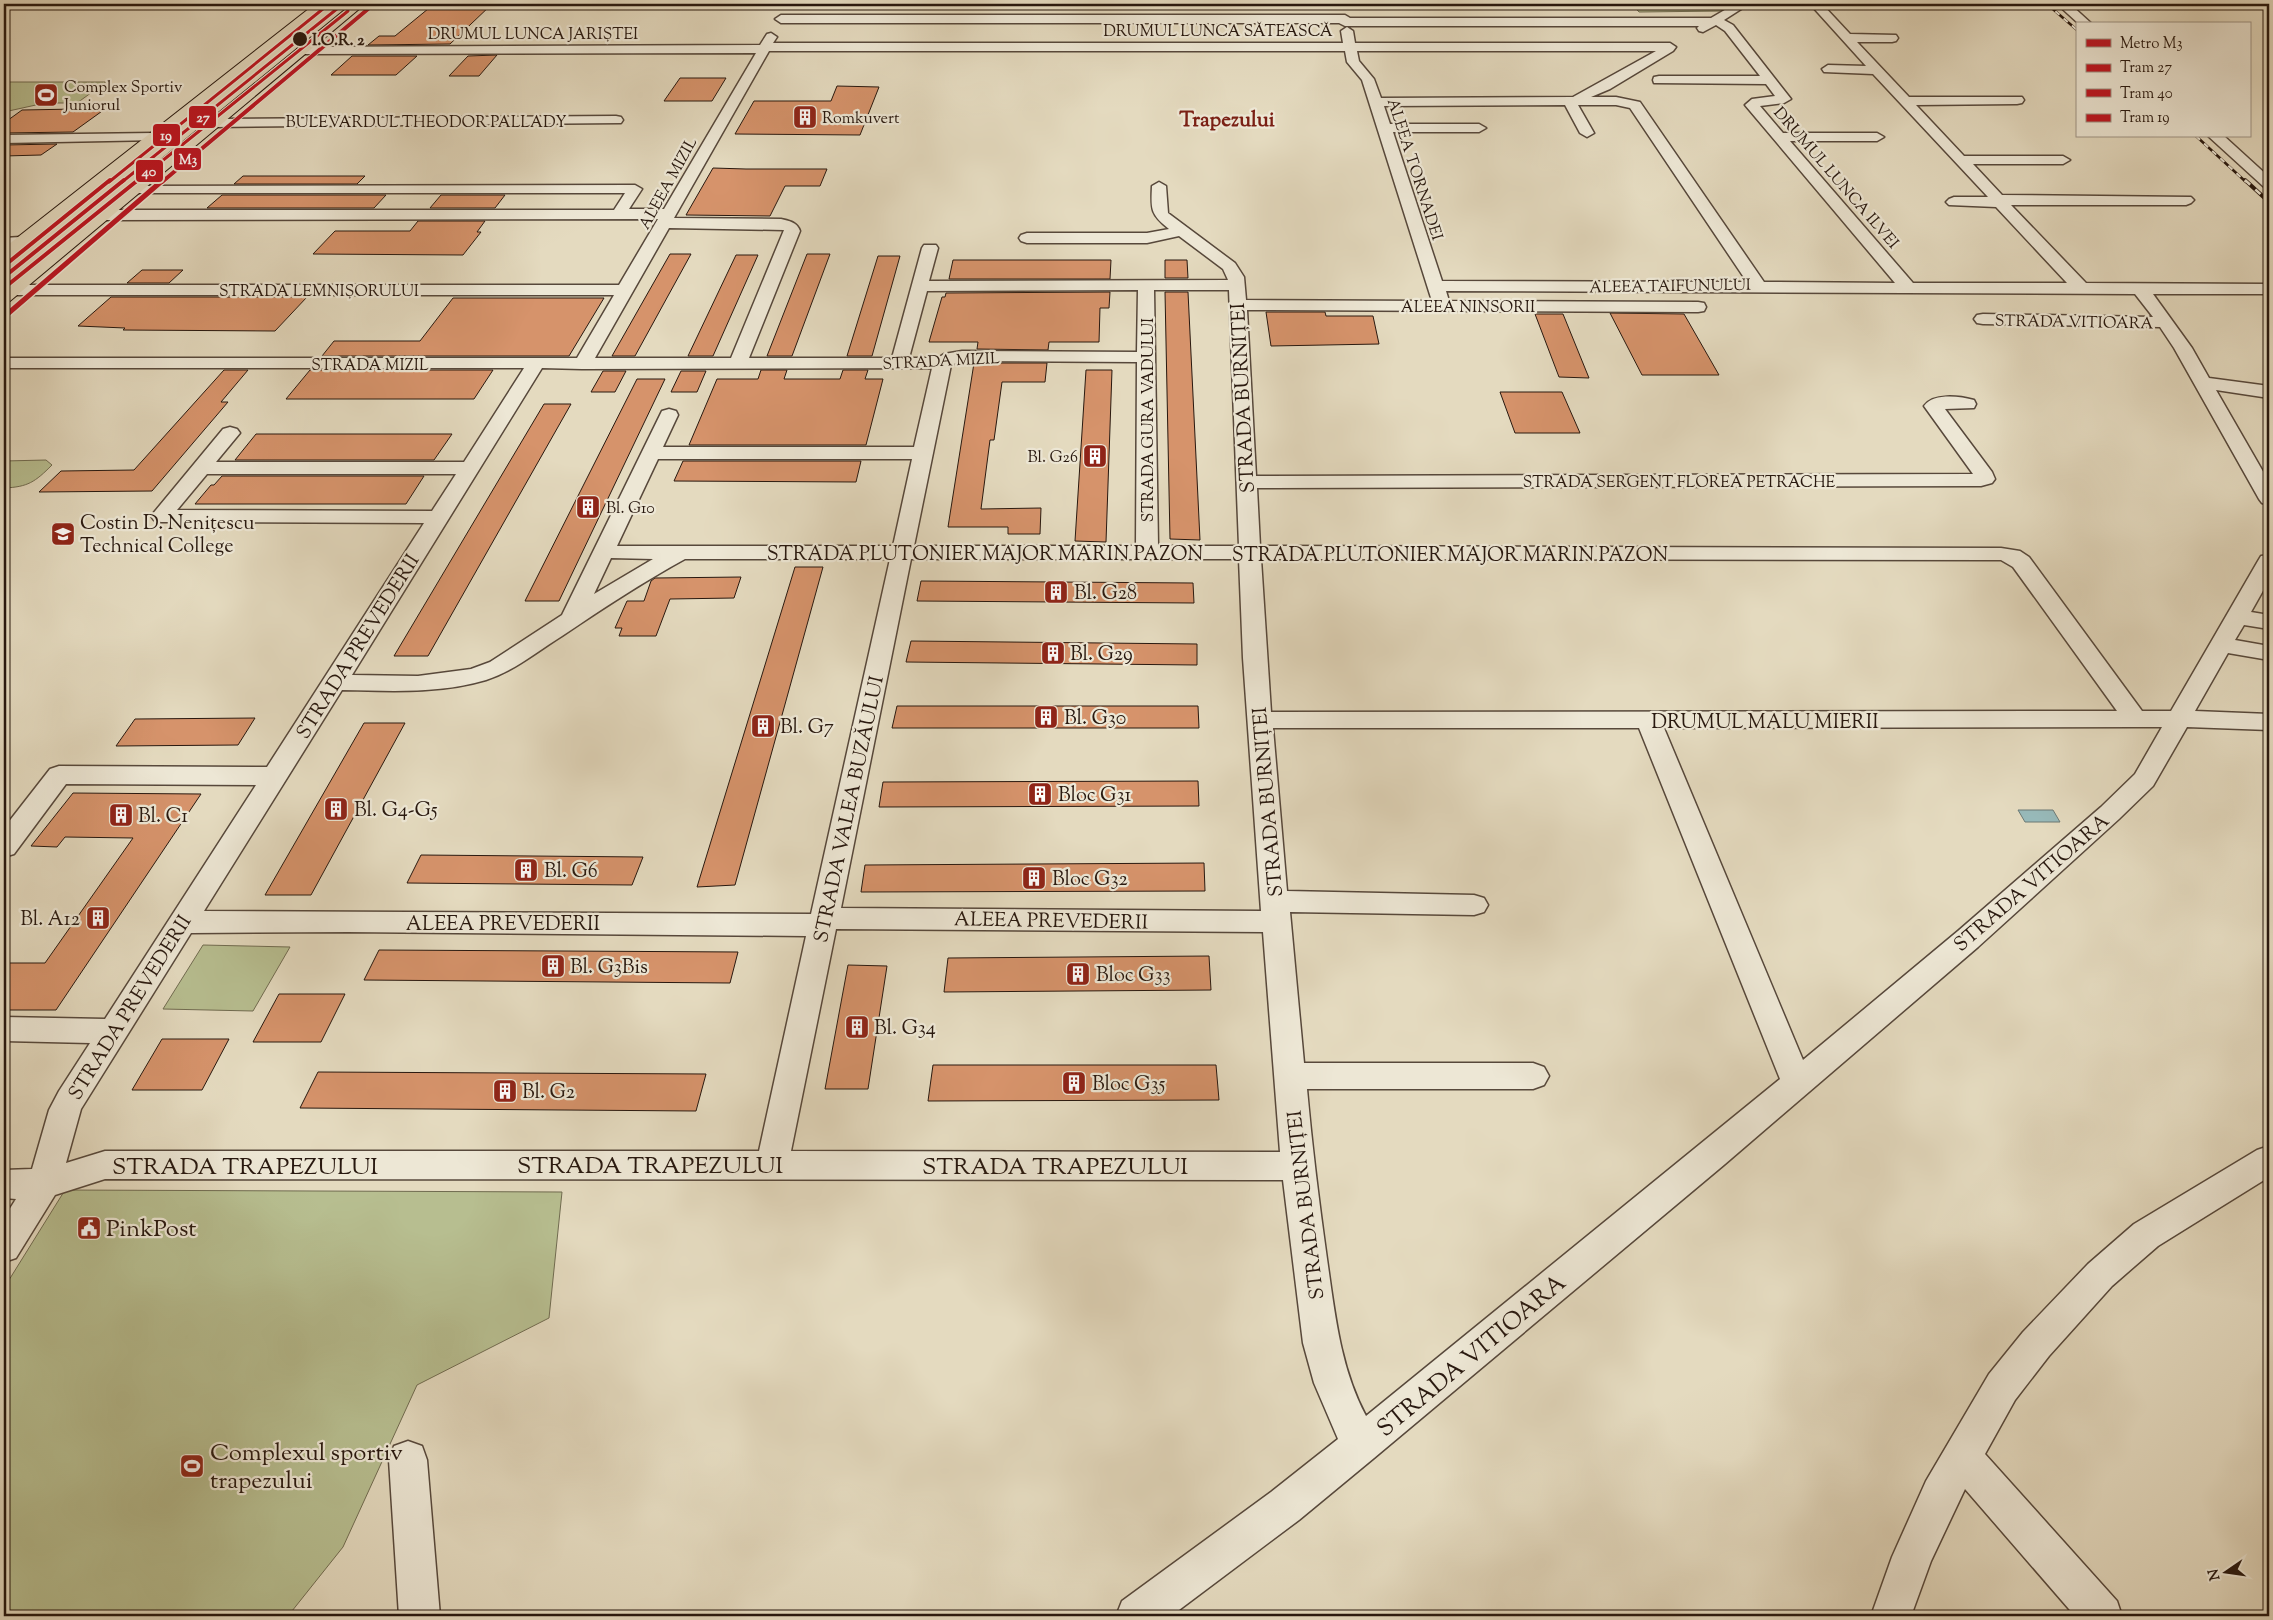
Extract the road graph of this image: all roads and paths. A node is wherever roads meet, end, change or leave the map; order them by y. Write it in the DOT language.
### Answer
graph roads {
  1 [pos="322,4"];
  2 [pos="359,4"];
  3 [pos="790,4"];
  4 [pos="1074,4"];
  5 [pos="1341,4"];
  6 [pos="1743,4"];
  7 [pos="1816,4"];
  8 [pos="2063,4"];
  9 [pos="781,19"];
  10 [pos="1345,21"];
  11 [pos="1714,21"];
  12 [pos="2084,22"];
  13 [pos="290,29"];
  14 [pos="328,29"];
  15 [pos="1068,33"];
  16 [pos="1847,38"];
  17 [pos="1892,38"];
  18 [pos="1679,42"];
  19 [pos="1349,46"];
  20 [pos="764,48"];
  21 [pos="303,50"];
  22 [pos="1646,62"];
  23 [pos="1828,69"];
  24 [pos="1876,70"];
  25 [pos="1769,80"];
  26 [pos="1605,86"];
  27 [pos="2017,100"];
  28 [pos="1572,101"];
  29 [pos="1616,101"];
  30 [pos="1905,101"];
  31 [pos="1376,102"];
  32 [pos="616,120"];
  33 [pos="214,123"];
  34 [pos="1385,128"];
  35 [pos="1479,128"];
  36 [pos="1587,134"];
  37 [pos="154,136"];
  38 [pos="1779,137"];
  39 [pos="1877,137"];
  40 [pos="2217,138"];
  41 [pos="4,139"];
  42 [pos="1961,160"];
  43 [pos="2063,160"];
  44 [pos="2269,184"];
  45 [pos="1159,186"];
  46 [pos="133,190"];
  47 [pos="313,190"];
  48 [pos="428,190"];
  49 [pos="2186,200"];
  50 [pos="1998,201"];
  51 [pos="1954,202"];
  52 [pos="1965,213"];
  53 [pos="619,214"];
  54 [pos="2010,214"];
  55 [pos="104,215"];
  56 [pos="288,215"];
  57 [pos="406,215"];
  58 [pos="667,219"];
  59 [pos="1181,231"];
  60 [pos="1027,238"];
  61 [pos="12,242"];
  62 [pos="930,248"];
  63 [pos="4,256"];
  64 [pos="920,286"];
  65 [pos="1146,286"];
  66 [pos="1237,286"];
  67 [pos="1436,286"];
  68 [pos="1758,286"];
  69 [pos="1908,286"];
  70 [pos="2080,288"];
  71 [pos="2139,288"];
  72 [pos="2269,289"];
  73 [pos="625,290"];
  74 [pos="8,294"];
  75 [pos="1238,305"];
  76 [pos="1443,306"];
  77 [pos="1698,307"];
  78 [pos="1983,319"];
  79 [pos="2166,322"];
  80 [pos="1146,357"];
  81 [pos="4,363"];
  82 [pos="899,363"];
  83 [pos="942,363"];
  84 [pos="536,364"];
  85 [pos="582,364"];
  86 [pos="737,364"];
  87 [pos="2204,383"];
  88 [pos="2269,392"];
  89 [pos="1967,404"];
  90 [pos="669,415"];
  91 [pos="230,433"];
  92 [pos="651,453"];
  93 [pos="924,453"];
  94 [pos="2248,460"];
  95 [pos="2269,463"];
  96 [pos="201,468"];
  97 [pos="470,468"];
  98 [pos="1246,482"];
  99 [pos="2269,499"];
  100 [pos="440,517"];
  101 [pos="603,552"];
  102 [pos="682,552"];
  103 [pos="903,553"];
  104 [pos="1147,554"];
  105 [pos="1249,554"];
  106 [pos="2268,568"];
  107 [pos="2239,617"];
  108 [pos="571,620"];
  109 [pos="2269,622"];
  110 [pos="2222,645"];
  111 [pos="2269,653"];
  112 [pos="334,682"];
  113 [pos="1260,720"];
  114 [pos="1649,720"];
  115 [pos="2136,720"];
  116 [pos="2178,720"];
  117 [pos="2269,722"];
  118 [pos="275,776"];
  119 [pos="4,847"];
  120 [pos="1474,905"];
  121 [pos="1276,912"];
  122 [pos="183,922"];
  123 [pos="824,922"];
  124 [pos="4,1029"];
  125 [pos="113,1031"];
  126 [pos="1291,1076"];
  127 [pos="1533,1076"];
  128 [pos="1797,1083"];
  129 [pos="2269,1160"];
  130 [pos="772,1166"];
  131 [pos="1298,1166"];
  132 [pos="4,1184"];
  133 [pos="44,1184"];
  134 [pos="4,1247"];
  135 [pos="1361,1445"];
  136 [pos="1961,1456"];
  137 [pos="408,1460"];
  138 [pos="420,1616"];
  139 [pos="1137,1616"];
  140 [pos="1891,1616"];
  141 [pos="2102,1616"];
  1 -- 13 [label="main road"];
  2 -- 14 [label="main road"];
  3 -- 9 [label="street, ALEEA MIZIL"];
  4 -- 15 [label="street"];
  5 -- 10 [label="street, ALEEA TORNADEI"];
  6 -- 11 [label="street"];
  7 -- 16 [label="street"];
  8 -- 12 [label="street"];
  9 -- 15 [label="street"];
  9 -- 20 [label="street, ALEEA MIZIL"];
  10 -- 11 [label="street"];
  10 -- 15 [label="street"];
  10 -- 19 [label="street, ALEEA TORNADEI"];
  11 -- 18 [label="street"];
  11 -- 25 [label="street, DRUMUL LUNCA ILVEI"];
  13 -- 14 [label="main road"];
  13 -- 37 [label="main road"];
  14 -- 21 [label="main road"];
  15 -- 19 [label="street, DRUMUL LUNCA SĂTEASCĂ"];
  15 -- 20 [label="street, DRUMUL LUNCA SĂTEASCĂ"];
  16 -- 17 [label="street"];
  16 -- 24 [label="street"];
  18 -- 19 [label="street, DRUMUL LUNCA SĂTEASCĂ"];
  18 -- 22 [label="street"];
  19 -- 31 [label="street, ALEEA TORNADEI"];
  20 -- 21 [label="street, DRUMUL LUNCA JARIȘTEI"];
  20 -- 58 [label="street, ALEEA MIZIL"];
  21 -- 33 [label="main road"];
  22 -- 25 [label="street"];
  22 -- 26 [label="street"];
  23 -- 24 [label="street"];
  24 -- 30 [label="street"];
  25 -- 38 [label="street, DRUMUL LUNCA ILVEI"];
  26 -- 28 [label="street"];
  26 -- 29 [label="street"];
  27 -- 30 [label="street"];
  28 -- 29 [label="street, ALEEA TAIFUNULUI"];
  28 -- 31 [label="street, ALEEA TAIFUNULUI"];
  28 -- 36 [label="street"];
  29 -- 68 [label="street, ALEEA TAIFUNULUI"];
  30 -- 42 [label="street"];
  31 -- 34 [label="street, ALEEA TORNADEI"];
  32 -- 33 [label="street, BULEVARDUL THEODOR PALLADY"];
  33 -- 46 [label="main road"];
  34 -- 35 [label="street"];
  34 -- 67 [label="street, ALEEA TORNADEI"];
  37 -- 41 [label="street"];
  37 -- 61 [label="main road"];
  38 -- 39 [label="street"];
  38 -- 69 [label="street, DRUMUL LUNCA ILVEI"];
  40 -- 44 [label="street"];
  42 -- 43 [label="street"];
  42 -- 50 [label="street"];
  45 -- 59 [label="street, STRADA BURNIȚEI"];
  46 -- 47 [label="street"];
  46 -- 55 [label="main road"];
  47 -- 48 [label="street"];
  47 -- 56 [label="street"];
  48 -- 53 [label="street"];
  48 -- 57 [label="street"];
  49 -- 50 [label="street"];
  50 -- 51 [label="street"];
  50 -- 54 [label="street"];
  52 -- 54 [label="street"];
  53 -- 57 [label="street"];
  53 -- 58 [label="street"];
  54 -- 70 [label="street"];
  55 -- 56 [label="street"];
  55 -- 74 [label="main road"];
  56 -- 57 [label="street"];
  58 -- 73 [label="street, ALEEA MIZIL"];
  58 -- 86 [label="street"];
  59 -- 60 [label="street"];
  59 -- 66 [label="street, STRADA BURNIȚEI"];
  61 -- 63 [label="main road"];
  62 -- 64 [label="street"];
  64 -- 65 [label="street"];
  64 -- 82 [label="street"];
  65 -- 66 [label="street"];
  65 -- 80 [label="street, STRADA GURA VADULUI"];
  66 -- 75 [label="street, STRADA BURNIȚEI"];
  67 -- 68 [label="street, ALEEA TAIFUNULUI"];
  67 -- 76 [label="street, ALEEA TORNADEI"];
  68 -- 69 [label="street"];
  69 -- 70 [label="street"];
  70 -- 71 [label="street"];
  71 -- 72 [label="street"];
  71 -- 79 [label="street, STRADA VITIOARA"];
  73 -- 74 [label="street, STRADA LEMNIȘORULUI"];
  73 -- 85 [label="street, ALEEA MIZIL"];
  75 -- 76 [label="street, ALEEA NINSORII"];
  75 -- 98 [label="street, STRADA BURNIȚEI"];
  76 -- 77 [label="street, ALEEA NINSORII"];
  78 -- 79 [label="street, STRADA VITIOARA"];
  79 -- 87 [label="street, STRADA VITIOARA"];
  80 -- 83 [label="street, STRADA MIZIL"];
  80 -- 104 [label="street, STRADA GURA VADULUI"];
  81 -- 84 [label="street, STRADA MIZIL"];
  82 -- 83 [label="street, STRADA MIZIL"];
  82 -- 86 [label="street, STRADA MIZIL"];
  83 -- 93 [label="street, STRADA VALEA BUZĂULUI"];
  84 -- 85 [label="street, STRADA MIZIL"];
  84 -- 97 [label="street, STRADA PREVEDERII"];
  85 -- 86 [label="street, STRADA MIZIL"];
  87 -- 88 [label="street"];
  87 -- 94 [label="street, STRADA VITIOARA"];
  89 -- 98 [label="street, STRADA SERGENT FLOREA PETRACHE"];
  90 -- 92 [label="street"];
  91 -- 96 [label="street"];
  92 -- 93 [label="street"];
  92 -- 101 [label="street"];
  93 -- 103 [label="street, STRADA VALEA BUZĂULUI"];
  94 -- 95 [label="street"];
  94 -- 99 [label="street, STRADA VITIOARA"];
  96 -- 97 [label="street"];
  96 -- 100 [label="street"];
  97 -- 100 [label="street, STRADA PREVEDERII"];
  98 -- 105 [label="street, STRADA BURNIȚEI"];
  100 -- 112 [label="street, STRADA PREVEDERII"];
  101 -- 102 [label="street, STRADA PLUTONIER MAJOR MARIN PAZON"];
  101 -- 108 [label="street"];
  102 -- 103 [label="street, STRADA PLUTONIER MAJOR MARIN PAZON"];
  102 -- 108 [label="street, STRADA PLUTONIER MAJOR MARIN PAZON"];
  103 -- 104 [label="street, STRADA PLUTONIER MAJOR MARIN PAZON"];
  103 -- 123 [label="street, STRADA VALEA BUZĂULUI"];
  104 -- 105 [label="street, STRADA PLUTONIER MAJOR MARIN PAZON"];
  105 -- 113 [label="street, STRADA BURNIȚEI"];
  105 -- 115 [label="street, STRADA PLUTONIER MAJOR MARIN PAZON"];
  106 -- 107 [label="street, STRADA VITIOARA"];
  107 -- 109 [label="street"];
  107 -- 110 [label="street, STRADA VITIOARA"];
  108 -- 112 [label="street, STRADA PLUTONIER MAJOR MARIN PAZON"];
  110 -- 111 [label="street"];
  110 -- 116 [label="street, STRADA VITIOARA"];
  112 -- 118 [label="street, STRADA PREVEDERII"];
  113 -- 114 [label="street, DRUMUL MALU MIERII"];
  113 -- 121 [label="street, STRADA BURNIȚEI"];
  114 -- 115 [label="street, DRUMUL MALU MIERII"];
  114 -- 128 [label="street"];
  115 -- 116 [label="street, DRUMUL MALU MIERII"];
  116 -- 117 [label="street, DRUMUL MALU MIERII"];
  116 -- 128 [label="street, STRADA VITIOARA"];
  118 -- 119 [label="street"];
  118 -- 122 [label="street, STRADA PREVEDERII"];
  120 -- 121 [label="street, ALEEA PREVEDERII"];
  121 -- 123 [label="street, ALEEA PREVEDERII"];
  121 -- 126 [label="street, STRADA BURNIȚEI"];
  122 -- 123 [label="street, ALEEA PREVEDERII"];
  122 -- 125 [label="street, STRADA PREVEDERII"];
  123 -- 130 [label="street, STRADA VALEA BUZĂULUI"];
  124 -- 125 [label="street"];
  125 -- 133 [label="street, STRADA PREVEDERII"];
  126 -- 127 [label="street"];
  126 -- 131 [label="street, STRADA BURNIȚEI"];
  128 -- 135 [label="street, STRADA VITIOARA"];
  129 -- 136 [label="street"];
  130 -- 131 [label="street, STRADA TRAPEZULUI"];
  130 -- 133 [label="street, STRADA TRAPEZULUI"];
  131 -- 135 [label="street, STRADA BURNIȚEI"];
  132 -- 133 [label="street, STRADA TRAPEZULUI"];
  133 -- 134 [label="street, STRADA PREVEDERII"];
  135 -- 139 [label="street, STRADA VITIOARA"];
  136 -- 140 [label="street"];
  136 -- 141 [label="street"];
  137 -- 138 [label="street"];
}
